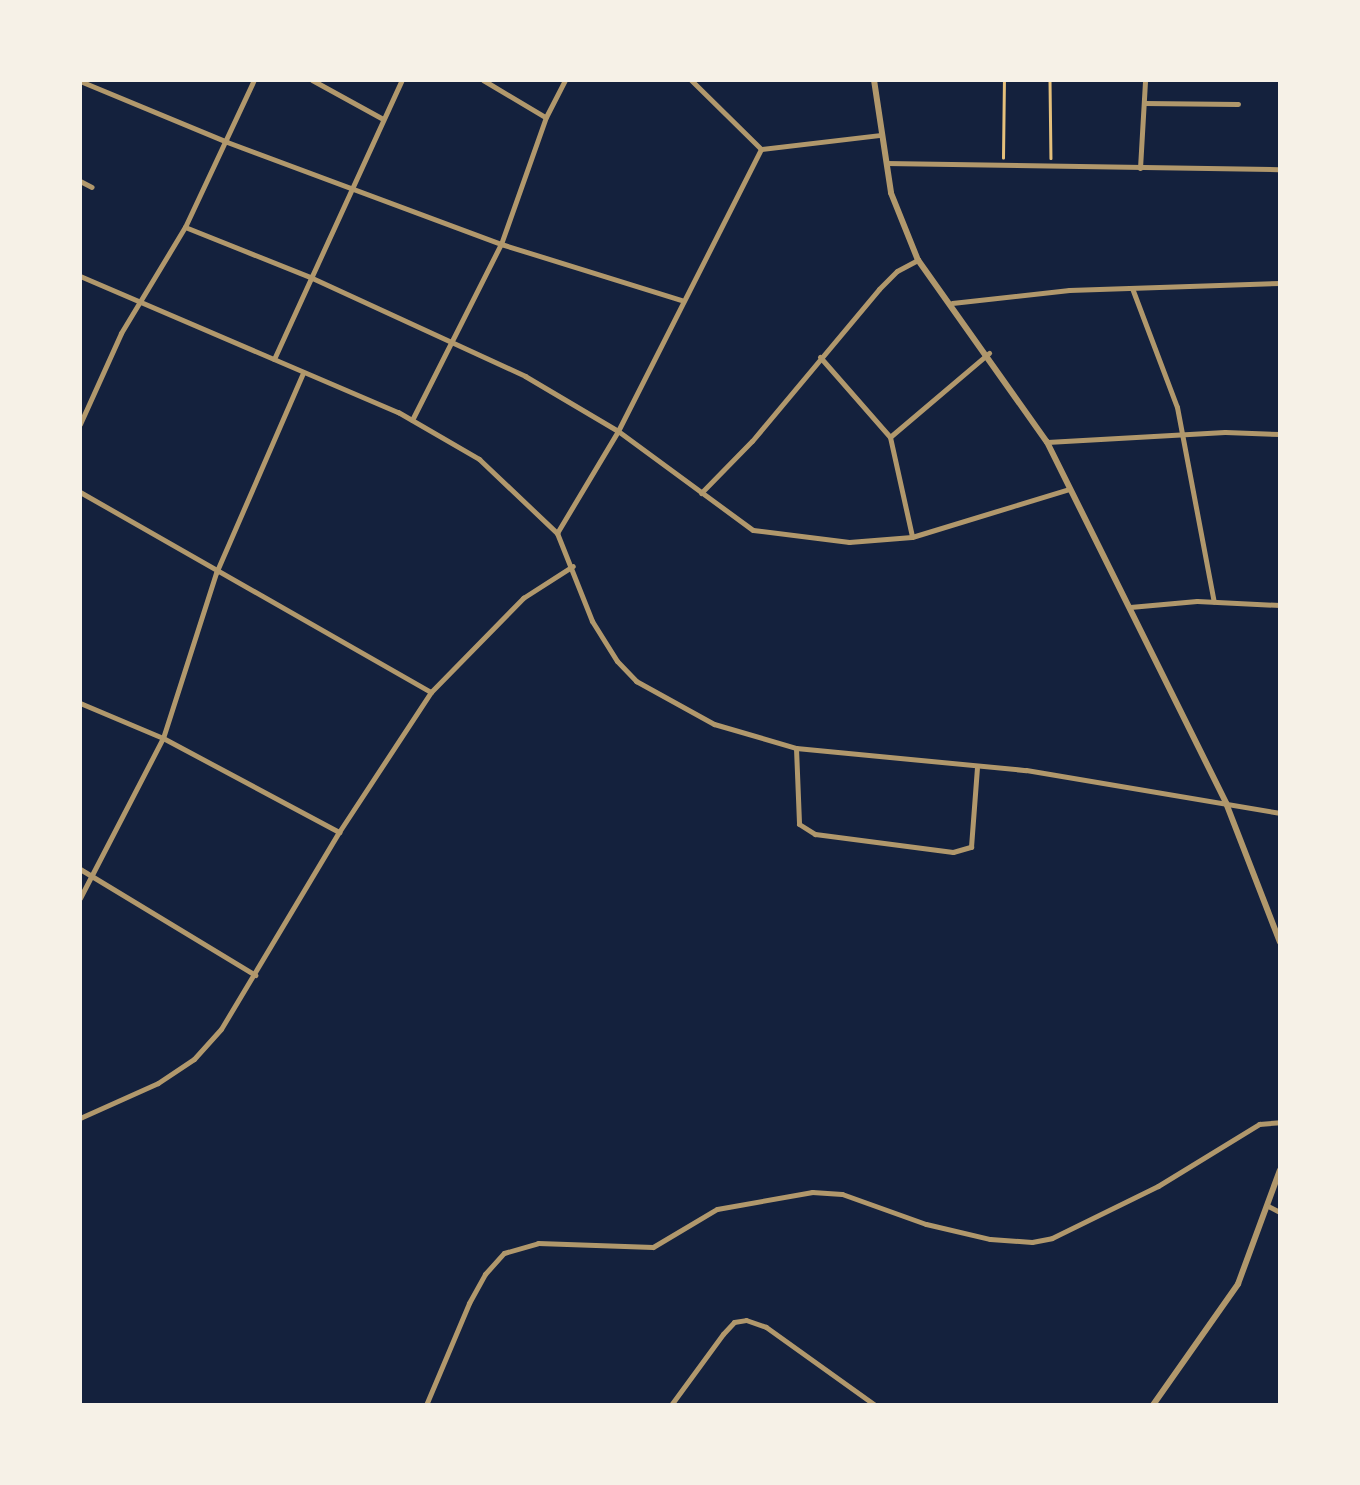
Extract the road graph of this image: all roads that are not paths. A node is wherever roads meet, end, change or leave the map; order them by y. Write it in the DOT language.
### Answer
graph roads {
  1 [pos="254,80"];
  2 [pos="312,80"];
  3 [pos="402,80"];
  4 [pos="483,80"];
  5 [pos="565,80"];
  6 [pos="691,80"];
  7 [pos="874,80"];
  8 [pos="1145,80"];
  9 [pos="80,82"];
  10 [pos="1144,104"];
  11 [pos="1238,104"];
  12 [pos="546,117"];
  13 [pos="382,119"];
  14 [pos="1280,124"];
  15 [pos="881,135"];
  16 [pos="1280,136"];
  17 [pos="227,142"];
  18 [pos="761,149"];
  19 [pos="886,163"];
  20 [pos="1140,168"];
  21 [pos="1278,169"];
  22 [pos="80,181"];
  23 [pos="1280,182"];
  24 [pos="92,187"];
  25 [pos="352,187"];
  26 [pos="185,227"];
  27 [pos="501,244"];
  28 [pos="918,260"];
  29 [pos="80,276"];
  30 [pos="310,277"];
  31 [pos="1280,283"];
  32 [pos="1132,288"];
  33 [pos="680,300"];
  34 [pos="139,302"];
  35 [pos="952,304"];
  36 [pos="452,341"];
  37 [pos="988,353"];
  38 [pos="820,357"];
  39 [pos="274,358"];
  40 [pos="304,372"];
  41 [pos="412,420"];
  42 [pos="80,424"];
  43 [pos="618,431"];
  44 [pos="1280,434"];
  45 [pos="1182,436"];
  46 [pos="890,437"];
  47 [pos="1047,442"];
  48 [pos="1069,489"];
  49 [pos="80,492"];
  50 [pos="702,493"];
  51 [pos="556,532"];
  52 [pos="912,537"];
  53 [pos="573,566"];
  54 [pos="216,573"];
  55 [pos="1214,602"];
  56 [pos="1280,605"];
  57 [pos="1130,606"];
  58 [pos="430,692"];
  59 [pos="80,704"];
  60 [pos="164,738"];
  61 [pos="796,748"];
  62 [pos="977,766"];
  63 [pos="1226,803"];
  64 [pos="1280,813"];
  65 [pos="339,832"];
  66 [pos="80,869"];
  67 [pos="91,876"];
  68 [pos="80,898"];
  69 [pos="1280,942"];
  70 [pos="255,975"];
  71 [pos="80,1118"];
  72 [pos="1280,1122"];
  73 [pos="1279,1174"];
  74 [pos="1268,1206"];
  75 [pos="1280,1212"];
  76 [pos="426,1405"];
  77 [pos="671,1405"];
  78 [pos="875,1405"];
  79 [pos="1152,1405"];
  1 -- 17 [label="street"];
  2 -- 13 [label="street"];
  3 -- 13 [label="street"];
  4 -- 12 [label="street"];
  5 -- 12 [label="street"];
  6 -- 18 [label="street"];
  7 -- 15 [label="street"];
  8 -- 10 [label="street"];
  9 -- 17 [label="street"];
  10 -- 11 [label="street"];
  10 -- 20 [label="street"];
  12 -- 27 [label="street"];
  13 -- 25 [label="street"];
  14 -- 16 [label="street"];
  15 -- 18 [label="street"];
  15 -- 19 [label="street"];
  16 -- 21 [label="street"];
  17 -- 25 [label="street"];
  17 -- 26 [label="street"];
  18 -- 33 [label="street"];
  19 -- 20 [label="street"];
  19 -- 28 [label="street"];
  20 -- 21 [label="street"];
  21 -- 23 [label="street"];
  22 -- 24 [label="street"];
  25 -- 27 [label="street"];
  25 -- 30 [label="street"];
  26 -- 30 [label="street"];
  26 -- 34 [label="street"];
  27 -- 33 [label="street"];
  27 -- 36 [label="street"];
  28 -- 35 [label="street"];
  28 -- 38 [label="street"];
  29 -- 34 [label="street"];
  30 -- 36 [label="street"];
  30 -- 39 [label="street"];
  31 -- 32 [label="street"];
  32 -- 35 [label="street"];
  32 -- 45 [label="street"];
  33 -- 43 [label="street"];
  34 -- 39 [label="street"];
  34 -- 42 [label="street"];
  35 -- 37 [label="street"];
  36 -- 41 [label="street"];
  36 -- 43 [label="street"];
  37 -- 46 [label="street"];
  37 -- 47 [label="street"];
  38 -- 46 [label="street"];
  38 -- 50 [label="street"];
  39 -- 40 [label="street"];
  40 -- 41 [label="street"];
  40 -- 54 [label="street"];
  41 -- 51 [label="street"];
  43 -- 50 [label="street"];
  43 -- 51 [label="street"];
  44 -- 45 [label="street"];
  45 -- 47 [label="street"];
  45 -- 55 [label="street"];
  46 -- 52 [label="street"];
  47 -- 48 [label="street"];
  48 -- 52 [label="street"];
  48 -- 57 [label="street"];
  49 -- 54 [label="street"];
  50 -- 52 [label="street"];
  51 -- 53 [label="street"];
  53 -- 58 [label="street"];
  53 -- 61 [label="street"];
  54 -- 58 [label="street"];
  54 -- 60 [label="street"];
  55 -- 56 [label="street"];
  55 -- 57 [label="street"];
  57 -- 63 [label="street"];
  58 -- 65 [label="street"];
  59 -- 60 [label="street"];
  60 -- 65 [label="street"];
  60 -- 67 [label="street"];
  61 -- 62 [label="street"];
  61 -- 62 [label="street"];
  62 -- 63 [label="street"];
  63 -- 64 [label="street"];
  63 -- 69 [label="street"];
  65 -- 70 [label="street"];
  66 -- 67 [label="street"];
  67 -- 68 [label="street"];
  67 -- 70 [label="street"];
  70 -- 71 [label="street"];
  72 -- 76 [label="street"];
  73 -- 74 [label="street"];
  74 -- 75 [label="street"];
  74 -- 79 [label="street"];
  77 -- 78 [label="street"];
}
